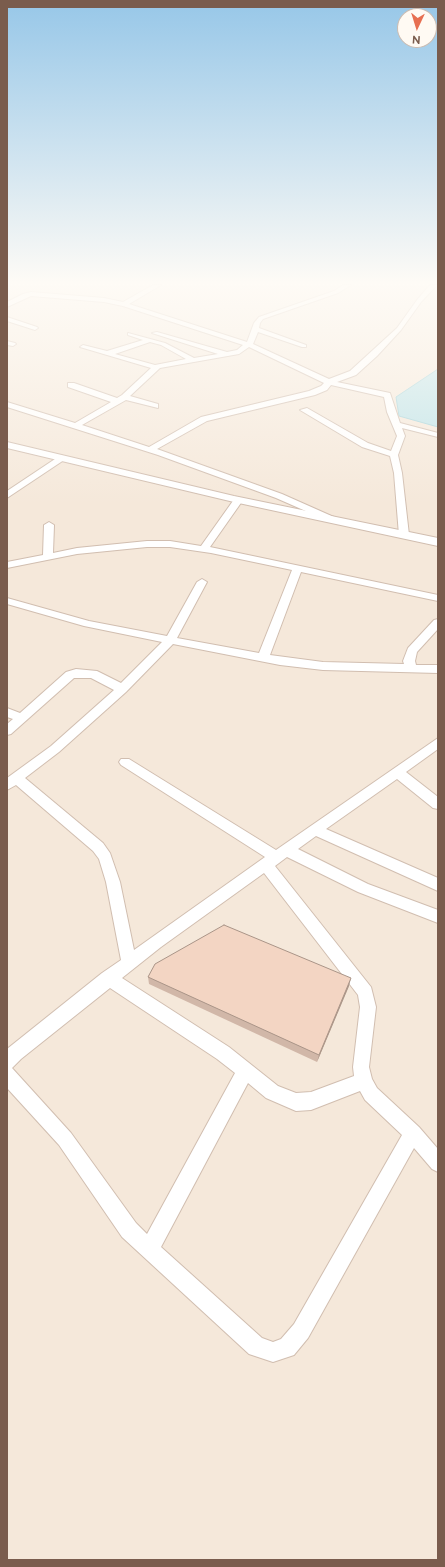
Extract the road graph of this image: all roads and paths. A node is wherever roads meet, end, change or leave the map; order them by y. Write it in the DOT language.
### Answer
graph roads {
  1 [pos="120,358"];
  2 [pos="190,358"];
  3 [pos="207,358"];
  4 [pos="277,358"];
  5 [pos="369,358"];
  6 [pos="193,360"];
  7 [pos="155,368"];
  8 [pos="329,382"];
  9 [pos="71,385"];
  10 [pos="125,397"];
  11 [pos="117,401"];
  12 [pos="7,404"];
  13 [pos="155,406"];
  14 [pos="304,410"];
  15 [pos="77,425"];
  16 [pos="398,425"];
  17 [pos="438,435"];
  18 [pos="7,444"];
  19 [pos="150,449"];
  20 [pos="394,455"];
  21 [pos="61,458"];
  22 [pos="11,487"];
  23 [pos="7,494"];
  24 [pos="238,500"];
  25 [pos="335,521"];
  26 [pos="49,525"];
  27 [pos="404,534"];
  28 [pos="438,542"];
  29 [pos="204,549"];
  30 [pos="48,557"];
  31 [pos="7,565"];
  32 [pos="298,568"];
  33 [pos="202,582"];
  34 [pos="438,598"];
  35 [pos="7,601"];
  36 [pos="438,622"];
  37 [pos="170,640"];
  38 [pos="263,658"];
  39 [pos="411,668"];
  40 [pos="438,669"];
  41 [pos="122,689"];
  42 [pos="7,712"];
  43 [pos="22,718"];
  44 [pos="7,731"];
  45 [pos="438,743"];
  46 [pos="125,762"];
  47 [pos="397,772"];
  48 [pos="12,782"];
  49 [pos="438,804"];
  50 [pos="315,830"];
  51 [pos="276,857"];
  52 [pos="438,885"];
  53 [pos="438,917"];
  54 [pos="129,962"];
  55 [pos="108,978"];
  56 [pos="10,1054"];
  57 [pos="245,1071"];
  58 [pos="7,1075"];
  59 [pos="364,1081"];
  60 [pos="413,1133"];
  61 [pos="438,1162"];
  62 [pos="150,1248"];
  1 -- 7 [label="street"];
  2 -- 6 [label="street"];
  3 -- 6 [label="street"];
  4 -- 8 [label="street"];
  5 -- 8 [label="street"];
  6 -- 7 [label="street"];
  7 -- 10 [label="street"];
  8 -- 16 [label="street"];
  8 -- 19 [label="street"];
  9 -- 11 [label="street"];
  10 -- 11 [label="street"];
  10 -- 13 [label="street"];
  11 -- 15 [label="street"];
  12 -- 15 [label="street"];
  14 -- 20 [label="street"];
  15 -- 19 [label="street"];
  16 -- 17 [label="street"];
  16 -- 20 [label="street"];
  18 -- 21 [label="street"];
  19 -- 25 [label="street"];
  20 -- 27 [label="street"];
  21 -- 22 [label="street"];
  21 -- 24 [label="street"];
  22 -- 23 [label="street"];
  24 -- 25 [label="street"];
  24 -- 29 [label="street"];
  25 -- 27 [label="street"];
  26 -- 30 [label="street"];
  27 -- 28 [label="street"];
  29 -- 30 [label="street"];
  29 -- 32 [label="street"];
  30 -- 31 [label="street"];
  32 -- 34 [label="street"];
  32 -- 38 [label="street"];
  33 -- 37 [label="street"];
  35 -- 37 [label="street"];
  36 -- 39 [label="street"];
  37 -- 38 [label="street"];
  37 -- 41 [label="street"];
  38 -- 39 [label="street"];
  39 -- 40 [label="street"];
  41 -- 43 [label="street"];
  41 -- 48 [label="street"];
  42 -- 43 [label="street"];
  43 -- 44 [label="street"];
  45 -- 47 [label="street"];
  46 -- 51 [label="street"];
  47 -- 49 [label="street"];
  47 -- 50 [label="street"];
  48 -- 54 [label="street"];
  50 -- 51 [label="street"];
  50 -- 52 [label="street"];
  51 -- 53 [label="street"];
  51 -- 54 [label="street"];
  51 -- 59 [label="street"];
  54 -- 55 [label="street"];
  55 -- 56 [label="street"];
  55 -- 57 [label="street"];
  57 -- 59 [label="street"];
  57 -- 62 [label="street"];
  58 -- 62 [label="street"];
  59 -- 60 [label="street"];
  60 -- 61 [label="street"];
  60 -- 62 [label="street"];
}
